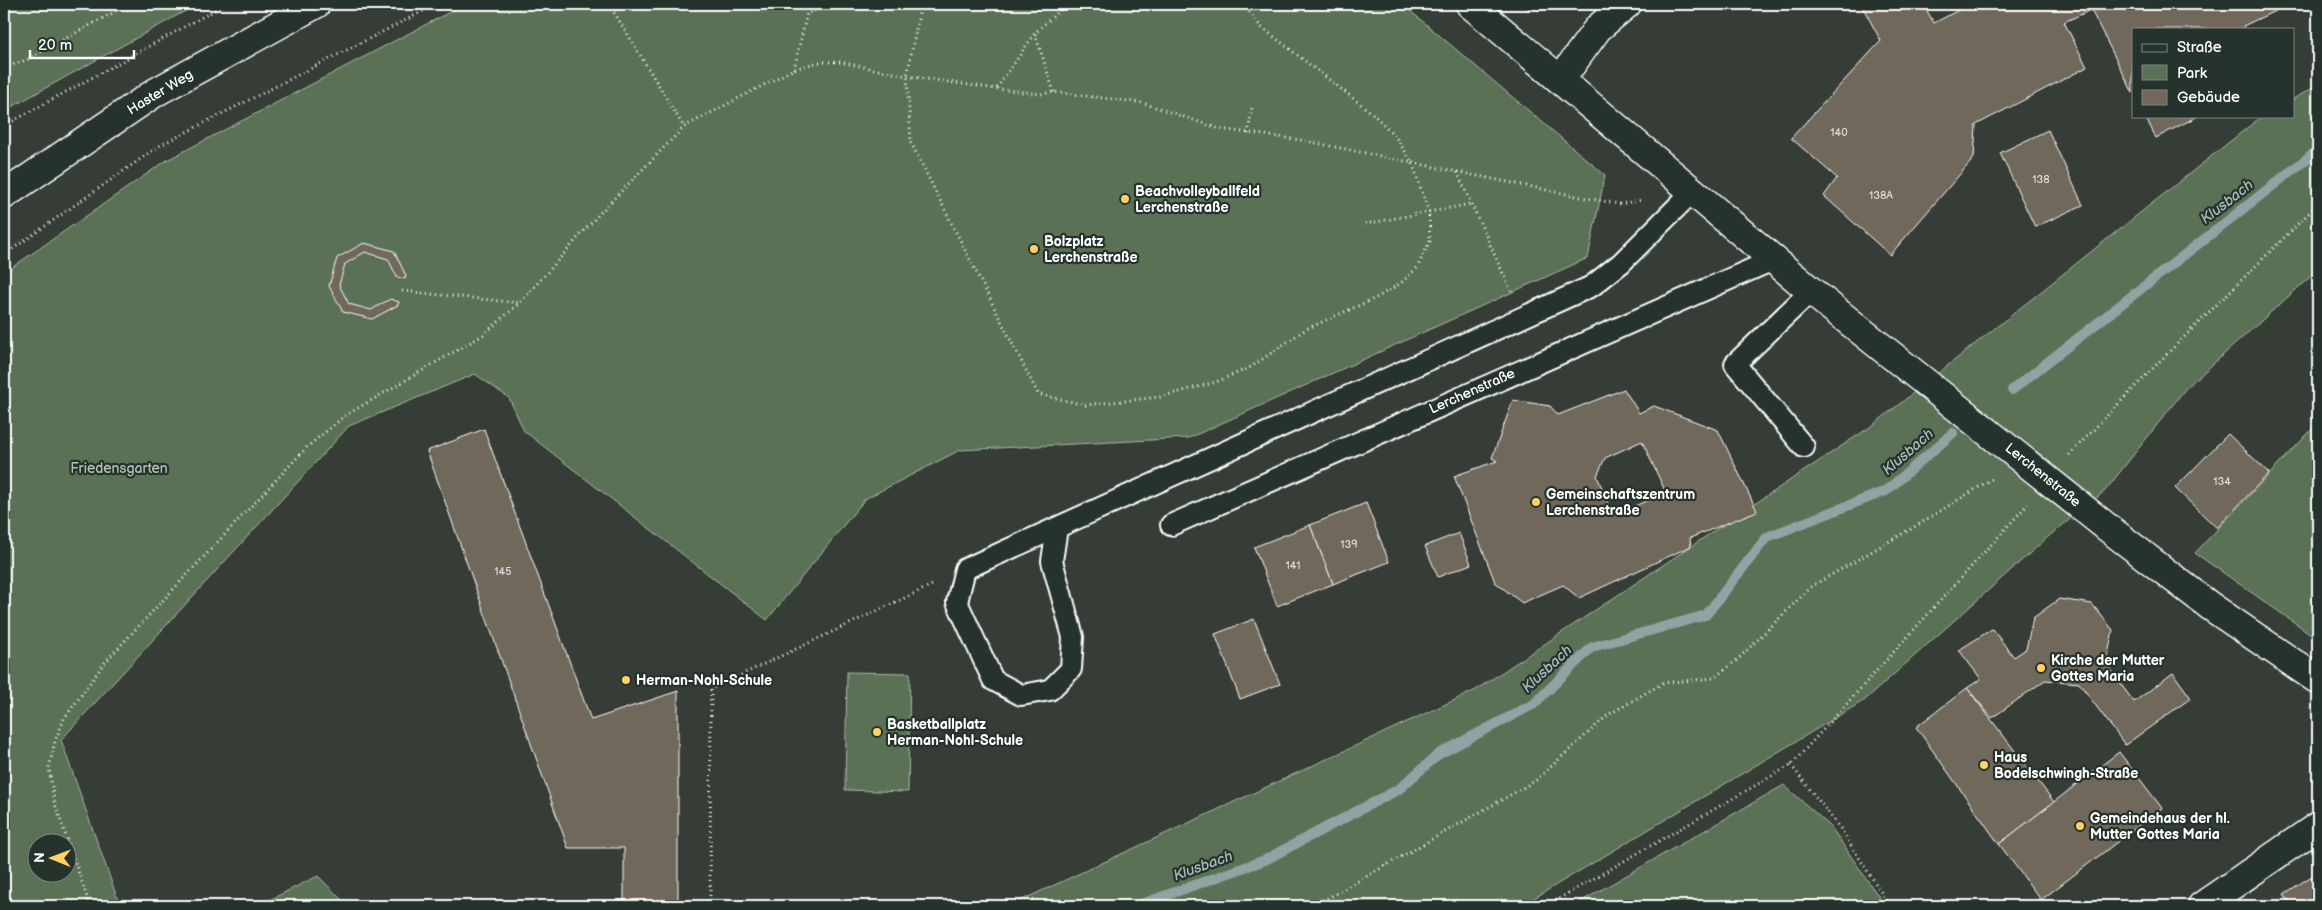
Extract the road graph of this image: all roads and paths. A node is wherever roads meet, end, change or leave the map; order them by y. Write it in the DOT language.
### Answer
graph roads {
  1 [pos="129,4"];
  2 [pos="226,4"];
  3 [pos="316,4"];
  4 [pos="437,4"];
  5 [pos="609,4"];
  6 [pos="837,4"];
  7 [pos="921,4"];
  8 [pos="1066,4"];
  9 [pos="1243,4"];
  10 [pos="1470,4"];
  11 [pos="1627,4"];
  12 [pos="1035,33"];
  13 [pos="4,68"];
  14 [pos="794,69"];
  15 [pos="907,76"];
  16 [pos="1561,79"];
  17 [pos="997,89"];
  18 [pos="1054,92"];
  19 [pos="1252,107"];
  20 [pos="4,126"];
  21 [pos="684,127"];
  22 [pos="1248,134"];
  23 [pos="1412,162"];
  24 [pos="1456,171"];
  25 [pos="6,192"];
  26 [pos="1692,192"];
  27 [pos="1471,204"];
  28 [pos="2318,204"];
  29 [pos="1429,213"];
  30 [pos="1365,224"];
  31 [pos="4,255"];
  32 [pos="1775,259"];
  33 [pos="402,291"];
  34 [pos="1811,291"];
  35 [pos="520,303"];
  36 [pos="1524,318"];
  37 [pos="1804,447"];
  38 [pos="2021,457"];
  39 [pos="2048,480"];
  40 [pos="1170,525"];
  41 [pos="1057,528"];
  42 [pos="965,569"];
  43 [pos="2318,680"];
  44 [pos="1791,766"];
  45 [pos="2318,826"];
  46 [pos="90,906"];
  47 [pos="710,906"];
  48 [pos="1314,906"];
  49 [pos="1546,906"];
  50 [pos="1890,906"];
  51 [pos="2202,906"];
  1 -- 13 [label="path"];
  2 -- 20 [label="path"];
  3 -- 25 [label="street, Haster Weg"];
  4 -- 31 [label="path"];
  5 -- 21 [label="path"];
  6 -- 14 [label="path"];
  7 -- 15 [label="path"];
  8 -- 12 [label="path"];
  9 -- 23 [label="path"];
  10 -- 16 [label="street, Lerchenstraße"];
  11 -- 16 [label="street"];
  12 -- 17 [label="path"];
  12 -- 18 [label="path"];
  14 -- 15 [label="path"];
  14 -- 21 [label="path"];
  15 -- 17 [label="path"];
  15 -- 29 [label="path"];
  16 -- 26 [label="street, Lerchenstraße"];
  17 -- 18 [label="path"];
  18 -- 22 [label="path"];
  19 -- 22 [label="path"];
  21 -- 35 [label="path"];
  22 -- 23 [label="path"];
  23 -- 24 [label="path"];
  23 -- 29 [label="path"];
  24 -- 26 [label="path"];
  24 -- 27 [label="path"];
  26 -- 32 [label="street, Lerchenstraße"];
  26 -- 36 [label="lane"];
  27 -- 29 [label="path"];
  27 -- 36 [label="path"];
  28 -- 39 [label="path"];
  29 -- 30 [label="path"];
  32 -- 34 [label="street, Lerchenstraße"];
  32 -- 40 [label="lane, Lerchenstraße"];
  33 -- 35 [label="path"];
  34 -- 37 [label="lane"];
  34 -- 38 [label="street, Lerchenstraße"];
  35 -- 46 [label="path"];
  36 -- 41 [label="lane"];
  38 -- 39 [label="street, Lerchenstraße"];
  38 -- 48 [label="path"];
  39 -- 43 [label="street, Lerchenstraße"];
  39 -- 44 [label="path"];
  41 -- 42 [label="lane"];
  41 -- 42 [label="lane"];
  42 -- 47 [label="path"];
  44 -- 49 [label="path"];
  44 -- 50 [label="path"];
  45 -- 51 [label="street"];
}
